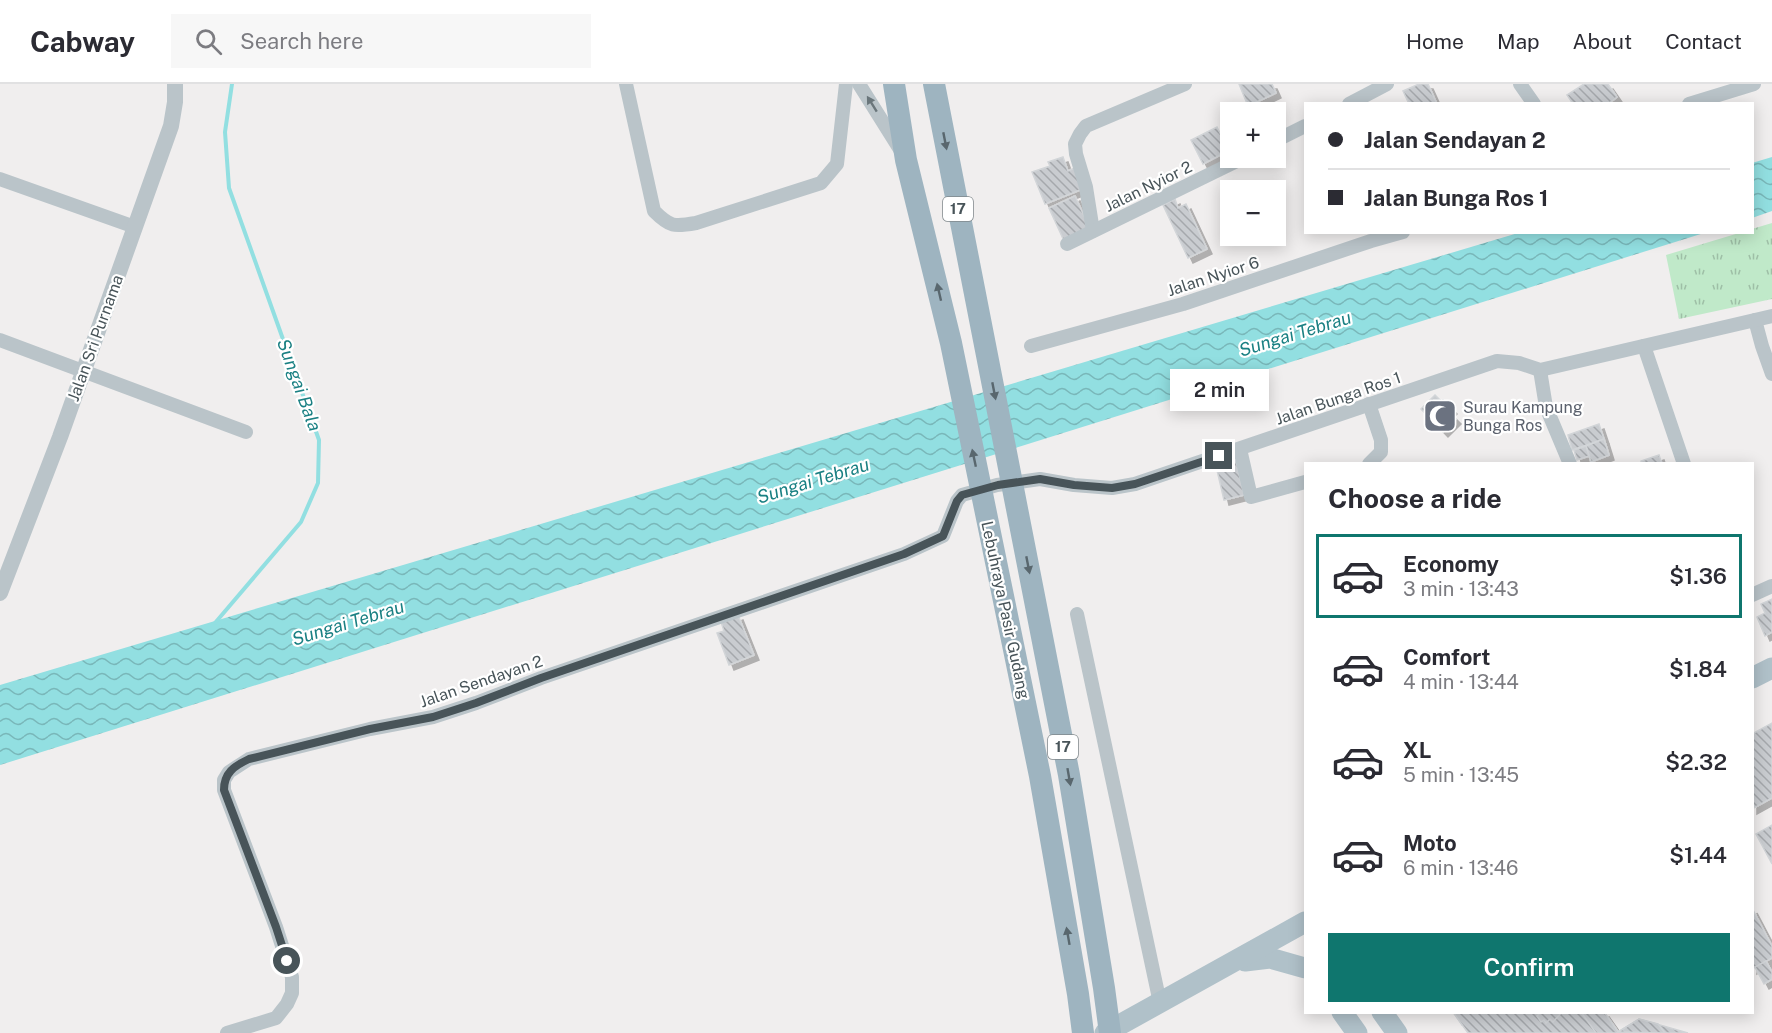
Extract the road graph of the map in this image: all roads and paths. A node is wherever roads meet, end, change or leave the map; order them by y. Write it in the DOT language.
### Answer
graph roads {
  1 [pos="175,84"];
  2 [pos="626,84"];
  3 [pos="846,84"];
  4 [pos="859,84"];
  5 [pos="894,84"];
  6 [pos="934,84"];
  7 [pos="1185,84"];
  8 [pos="1387,84"];
  9 [pos="1520,84"];
  10 [pos="1754,84"];
  11 [pos="1353,102"];
  12 [pos="1533,102"];
  13 [pos="1696,102"];
  14 [pos="1304,126"];
  15 [pos="1286,136"];
  16 [pos="906,160"];
  17 [pos="1222,168"];
  18 [pos="0,179"];
  19 [pos="135,227"];
  20 [pos="1093,231"];
  21 [pos="1396,234"];
  22 [pos="1067,244"];
  23 [pos="1772,316"];
  24 [pos="1755,320"];
  25 [pos="0,340"];
  26 [pos="1031,346"];
  27 [pos="1644,346"];
  28 [pos="84,369"];
  29 [pos="1540,369"];
  30 [pos="1772,374"];
  31 [pos="1370,404"];
  32 [pos="246,432"];
  33 [pos="1240,449"];
  34 [pos="1372,462"];
  35 [pos="1569,462"];
  36 [pos="1683,462"];
  37 [pos="1304,482"];
  38 [pos="940,538"];
  39 [pos="1772,586"];
  40 [pos="1,591"];
  41 [pos="1754,594"];
  42 [pos="1077,614"];
  43 [pos="1304,923"];
  44 [pos="1284,934"];
  45 [pos="1304,962"];
  46 [pos="1229,964"];
  47 [pos="1304,968"];
  48 [pos="1160,1003"];
  49 [pos="1343,1014"];
  50 [pos="1383,1014"];
  51 [pos="227,1033"];
  52 [pos="1083,1033"];
  53 [pos="1105,1033"];
  54 [pos="1110,1033"];
  55 [pos="1357,1033"];
  56 [pos="1397,1033"];
  1 -- 19 [label="street, Jalan Sri Purnama"];
  2 -- 3 [label="street"];
  16 -- 4 [label="street, one-way"];
  5 -- 16 [label="highway, Lebuhraya Pasir Gudang / 17"];
  6 -- 54 [label="highway, Lebuhraya Pasir Gudang / 17, one-way"];
  7 -- 20 [label="street"];
  8 -- 11 [label="street"];
  9 -- 12 [label="street"];
  10 -- 13 [label="street"];
  14 -- 15 [label="street"];
  52 -- 16 [label="highway, Lebuhraya Pasir Gudang / 17, one-way"];
  17 -- 20 [label="street, Jalan Nyior 2"];
  18 -- 19 [label="street"];
  19 -- 28 [label="street, Jalan Sri Purnama"];
  20 -- 22 [label="street, Jalan Nyior 2"];
  21 -- 26 [label="street, Jalan Nyior 6"];
  23 -- 24 [label="street, Jalan Bunga Ros 1"];
  24 -- 27 [label="street, Jalan Bunga Ros 1"];
  24 -- 30 [label="street"];
  25 -- 28 [label="street"];
  27 -- 29 [label="street, Jalan Bunga Ros 1"];
  27 -- 36 [label="street"];
  28 -- 32 [label="street"];
  28 -- 40 [label="street, Jalan Sri Purnama"];
  29 -- 31 [label="street, Jalan Bunga Ros 1"];
  29 -- 35 [label="street"];
  31 -- 33 [label="street, Jalan Bunga Ros 1"];
  31 -- 34 [label="street"];
  33 -- 37 [label="street"];
  33 -- 38 [label="street, Jalan Bunga Ros 1"];
  38 -- 51 [label="street, Jalan Sendayan 2"];
  39 -- 41 [label="street"];
  42 -- 48 [label="street"];
  43 -- 44 [label="main road"];
  44 -- 45 [label="main road"];
  44 -- 46 [label="main road"];
  46 -- 47 [label="main road"];
  46 -- 48 [label="main road"];
  48 -- 53 [label="main road"];
  49 -- 55 [label="main road"];
  50 -- 56 [label="main road"];
}
